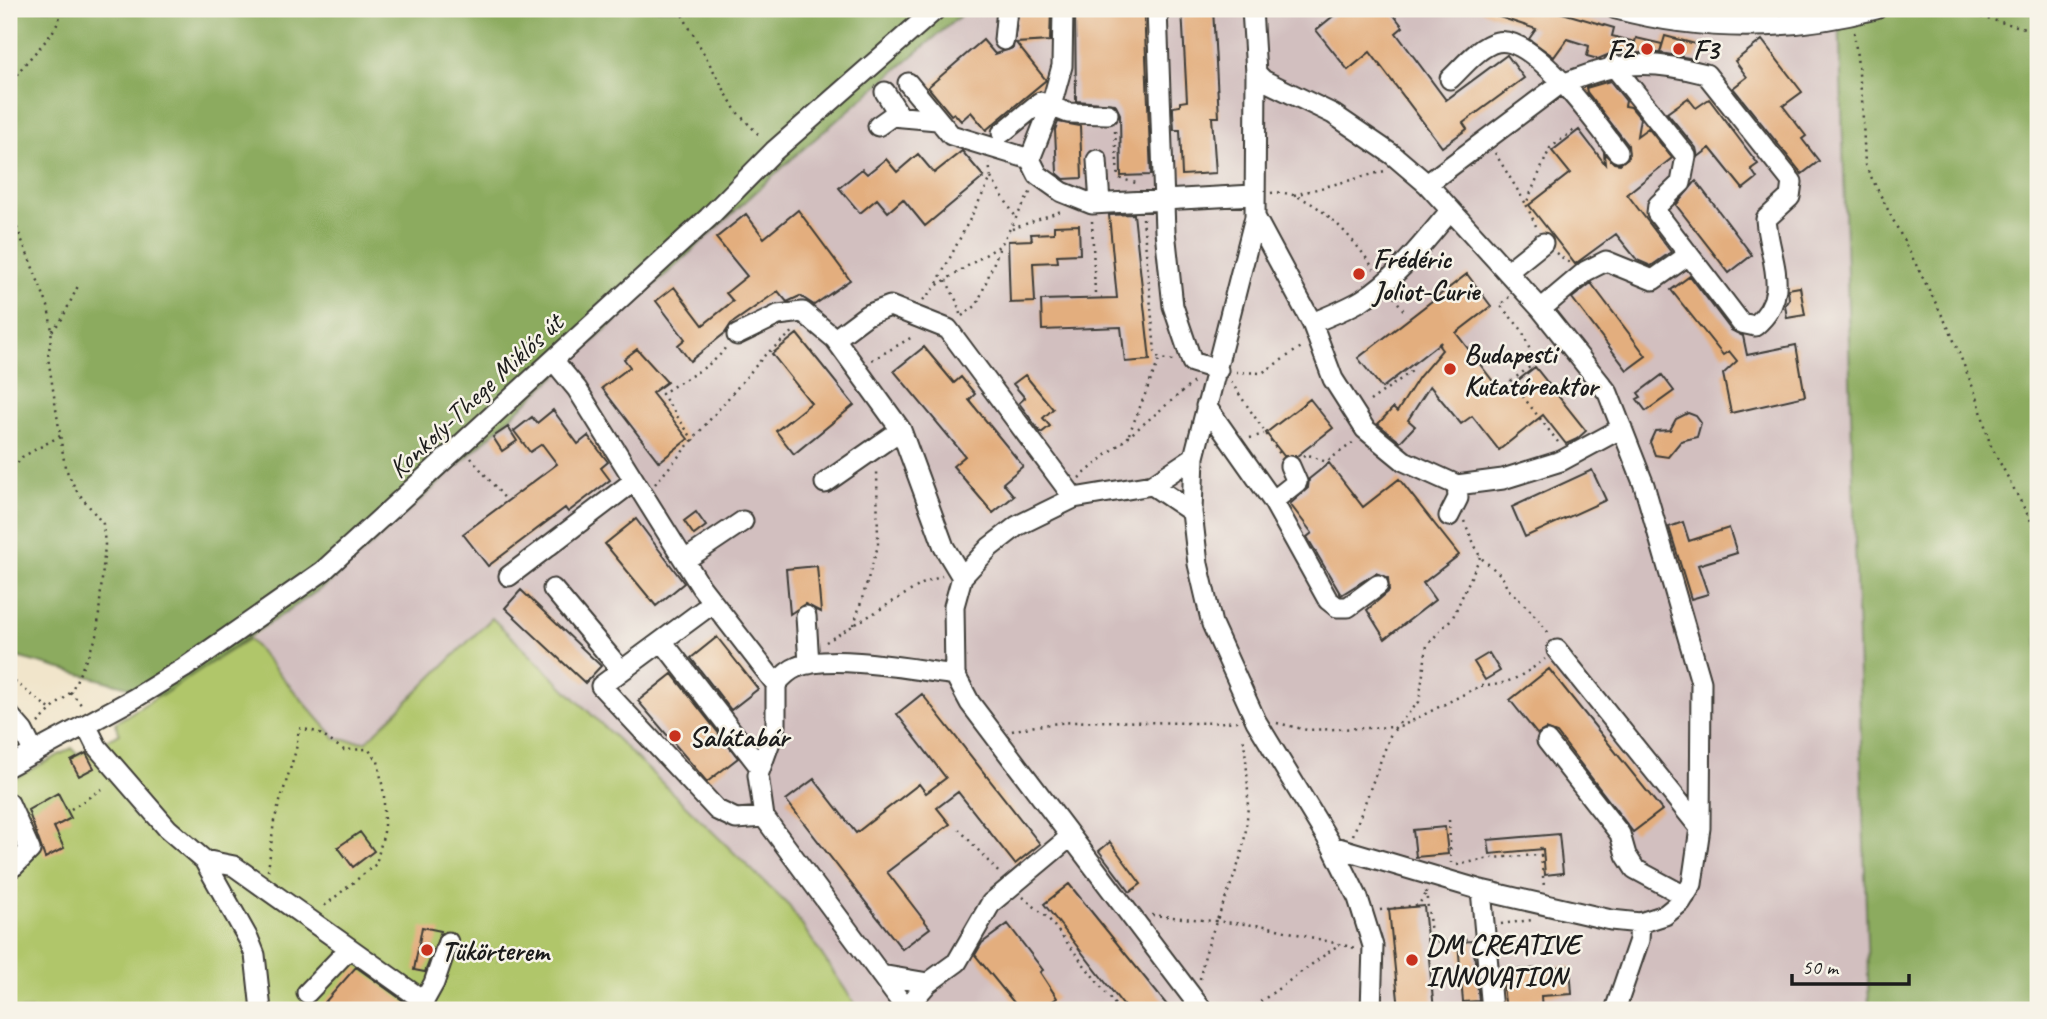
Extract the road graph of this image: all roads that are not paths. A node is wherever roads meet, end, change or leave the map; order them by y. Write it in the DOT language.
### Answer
graph roads {
  1 [pos="936,9"];
  2 [pos="1007,9"];
  3 [pos="1063,9"];
  4 [pos="1157,9"];
  5 [pos="1252,9"];
  6 [pos="1616,9"];
  7 [pos="1876,9"];
  8 [pos="1004,40"];
  9 [pos="1614,65"];
  10 [pos="1256,72"];
  11 [pos="1450,79"];
  12 [pos="908,83"];
  13 [pos="1565,84"];
  14 [pos="885,92"];
  15 [pos="1051,106"];
  16 [pos="1108,114"];
  17 [pos="900,116"];
  18 [pos="937,120"];
  19 [pos="878,126"];
  20 [pos="994,139"];
  21 [pos="1618,152"];
  22 [pos="1097,160"];
  23 [pos="1034,167"];
  24 [pos="1427,184"];
  25 [pos="1253,195"];
  26 [pos="1165,201"];
  27 [pos="1096,204"];
  28 [pos="1451,210"];
  29 [pos="1255,217"];
  30 [pos="1543,243"];
  31 [pos="1687,256"];
  32 [pos="1507,272"];
  33 [pos="1541,309"];
  34 [pos="1312,323"];
  35 [pos="737,335"];
  36 [pos="835,339"];
  37 [pos="553,360"];
  38 [pos="1217,371"];
  39 [pos="1206,406"];
  40 [pos="1622,428"];
  41 [pos="901,430"];
  42 [pos="1194,457"];
  43 [pos="1290,466"];
  44 [pos="825,483"];
  45 [pos="1152,485"];
  46 [pos="1457,485"];
  47 [pos="639,488"];
  48 [pos="1070,493"];
  49 [pos="1273,501"];
  50 [pos="1192,512"];
  51 [pos="1451,512"];
  52 [pos="743,521"];
  53 [pos="685,560"];
  54 [pos="509,576"];
  55 [pos="962,577"];
  56 [pos="1378,585"];
  57 [pos="553,589"];
  58 [pos="713,603"];
  59 [pos="806,617"];
  60 [pos="662,640"];
  61 [pos="1557,650"];
  62 [pos="808,658"];
  63 [pos="621,670"];
  64 [pos="955,675"];
  65 [pos="776,684"];
  66 [pos="9,715"];
  67 [pos="89,723"];
  68 [pos="1548,741"];
  69 [pos="34,752"];
  70 [pos="1701,758"];
  71 [pos="9,766"];
  72 [pos="760,766"];
  73 [pos="1665,785"];
  74 [pos="9,803"];
  75 [pos="764,817"];
  76 [pos="1700,828"];
  77 [pos="1070,837"];
  78 [pos="1340,849"];
  79 [pos="204,860"];
  80 [pos="14,866"];
  81 [pos="1481,890"];
  82 [pos="1685,896"];
  83 [pos="1640,923"];
  84 [pos="448,942"];
  85 [pos="349,949"];
  86 [pos="881,975"];
  87 [pos="928,982"];
  88 [pos="307,993"];
  89 [pos="1198,1005"];
  90 [pos="424,1006"];
  91 [pos="906,1009"];
  92 [pos="261,1010"];
  93 [pos="1371,1010"];
  94 [pos="1492,1010"];
  95 [pos="1615,1010"];
  1 -- 37 [label="street, Konkoly-Thege Miklós út"];
  2 -- 8 [label="street"];
  3 -- 15 [label="street"];
  4 -- 26 [label="street"];
  5 -- 10 [label="street"];
  6 -- 7 [label="street"];
  9 -- 13 [label="street"];
  9 -- 31 [label="street"];
  9 -- 31 [label="street"];
  10 -- 24 [label="street"];
  10 -- 25 [label="street"];
  11 -- 13 [label="street"];
  12 -- 18 [label="street"];
  13 -- 21 [label="street"];
  13 -- 24 [label="street"];
  14 -- 17 [label="street"];
  15 -- 16 [label="street"];
  15 -- 20 [label="street"];
  15 -- 23 [label="street"];
  17 -- 18 [label="street"];
  17 -- 19 [label="street"];
  18 -- 20 [label="street"];
  20 -- 23 [label="street"];
  22 -- 27 [label="street"];
  23 -- 27 [label="street"];
  24 -- 28 [label="street"];
  25 -- 26 [label="street"];
  25 -- 29 [label="street"];
  26 -- 27 [label="street"];
  26 -- 38 [label="street"];
  28 -- 32 [label="street"];
  28 -- 34 [label="street"];
  29 -- 34 [label="street"];
  29 -- 38 [label="street"];
  30 -- 32 [label="street"];
  31 -- 33 [label="street"];
  32 -- 33 [label="street"];
  33 -- 40 [label="street"];
  34 -- 46 [label="street"];
  35 -- 36 [label="street"];
  36 -- 41 [label="street"];
  36 -- 48 [label="street"];
  37 -- 47 [label="street"];
  37 -- 67 [label="street, Konkoly-Thege Miklós út"];
  38 -- 39 [label="street"];
  39 -- 42 [label="street"];
  39 -- 49 [label="street"];
  40 -- 46 [label="street"];
  40 -- 70 [label="street"];
  41 -- 44 [label="street"];
  41 -- 55 [label="street"];
  42 -- 45 [label="street"];
  42 -- 50 [label="street"];
  43 -- 49 [label="street"];
  45 -- 48 [label="street"];
  45 -- 50 [label="street"];
  46 -- 51 [label="street"];
  47 -- 53 [label="street"];
  47 -- 54 [label="street"];
  48 -- 55 [label="street"];
  49 -- 56 [label="street"];
  50 -- 78 [label="street"];
  52 -- 53 [label="street"];
  53 -- 58 [label="street"];
  55 -- 64 [label="street"];
  57 -- 63 [label="street"];
  58 -- 60 [label="street"];
  58 -- 65 [label="street"];
  59 -- 62 [label="street"];
  60 -- 63 [label="street"];
  60 -- 72 [label="street"];
  61 -- 73 [label="street"];
  62 -- 64 [label="street"];
  62 -- 65 [label="street"];
  63 -- 75 [label="street"];
  64 -- 77 [label="street"];
  65 -- 72 [label="street"];
  66 -- 69 [label="street"];
  67 -- 69 [label="street, Konkoly-Thege Miklós út"];
  67 -- 79 [label="street"];
  68 -- 82 [label="street"];
  69 -- 71 [label="street, Konkoly-Thege Miklós út"];
  70 -- 73 [label="street"];
  70 -- 76 [label="street"];
  72 -- 75 [label="street"];
  73 -- 76 [label="street"];
  74 -- 80 [label="street"];
  75 -- 86 [label="street"];
  76 -- 82 [label="street"];
  77 -- 87 [label="street"];
  77 -- 89 [label="street"];
  78 -- 81 [label="street"];
  78 -- 93 [label="street"];
  79 -- 85 [label="street"];
  79 -- 92 [label="street"];
  81 -- 83 [label="street"];
  81 -- 94 [label="street"];
  82 -- 83 [label="street"];
  83 -- 95 [label="street"];
  84 -- 90 [label="street"];
  85 -- 88 [label="street"];
  85 -- 90 [label="street"];
  86 -- 87 [label="street"];
  86 -- 91 [label="street"];
  87 -- 91 [label="street"];
}
